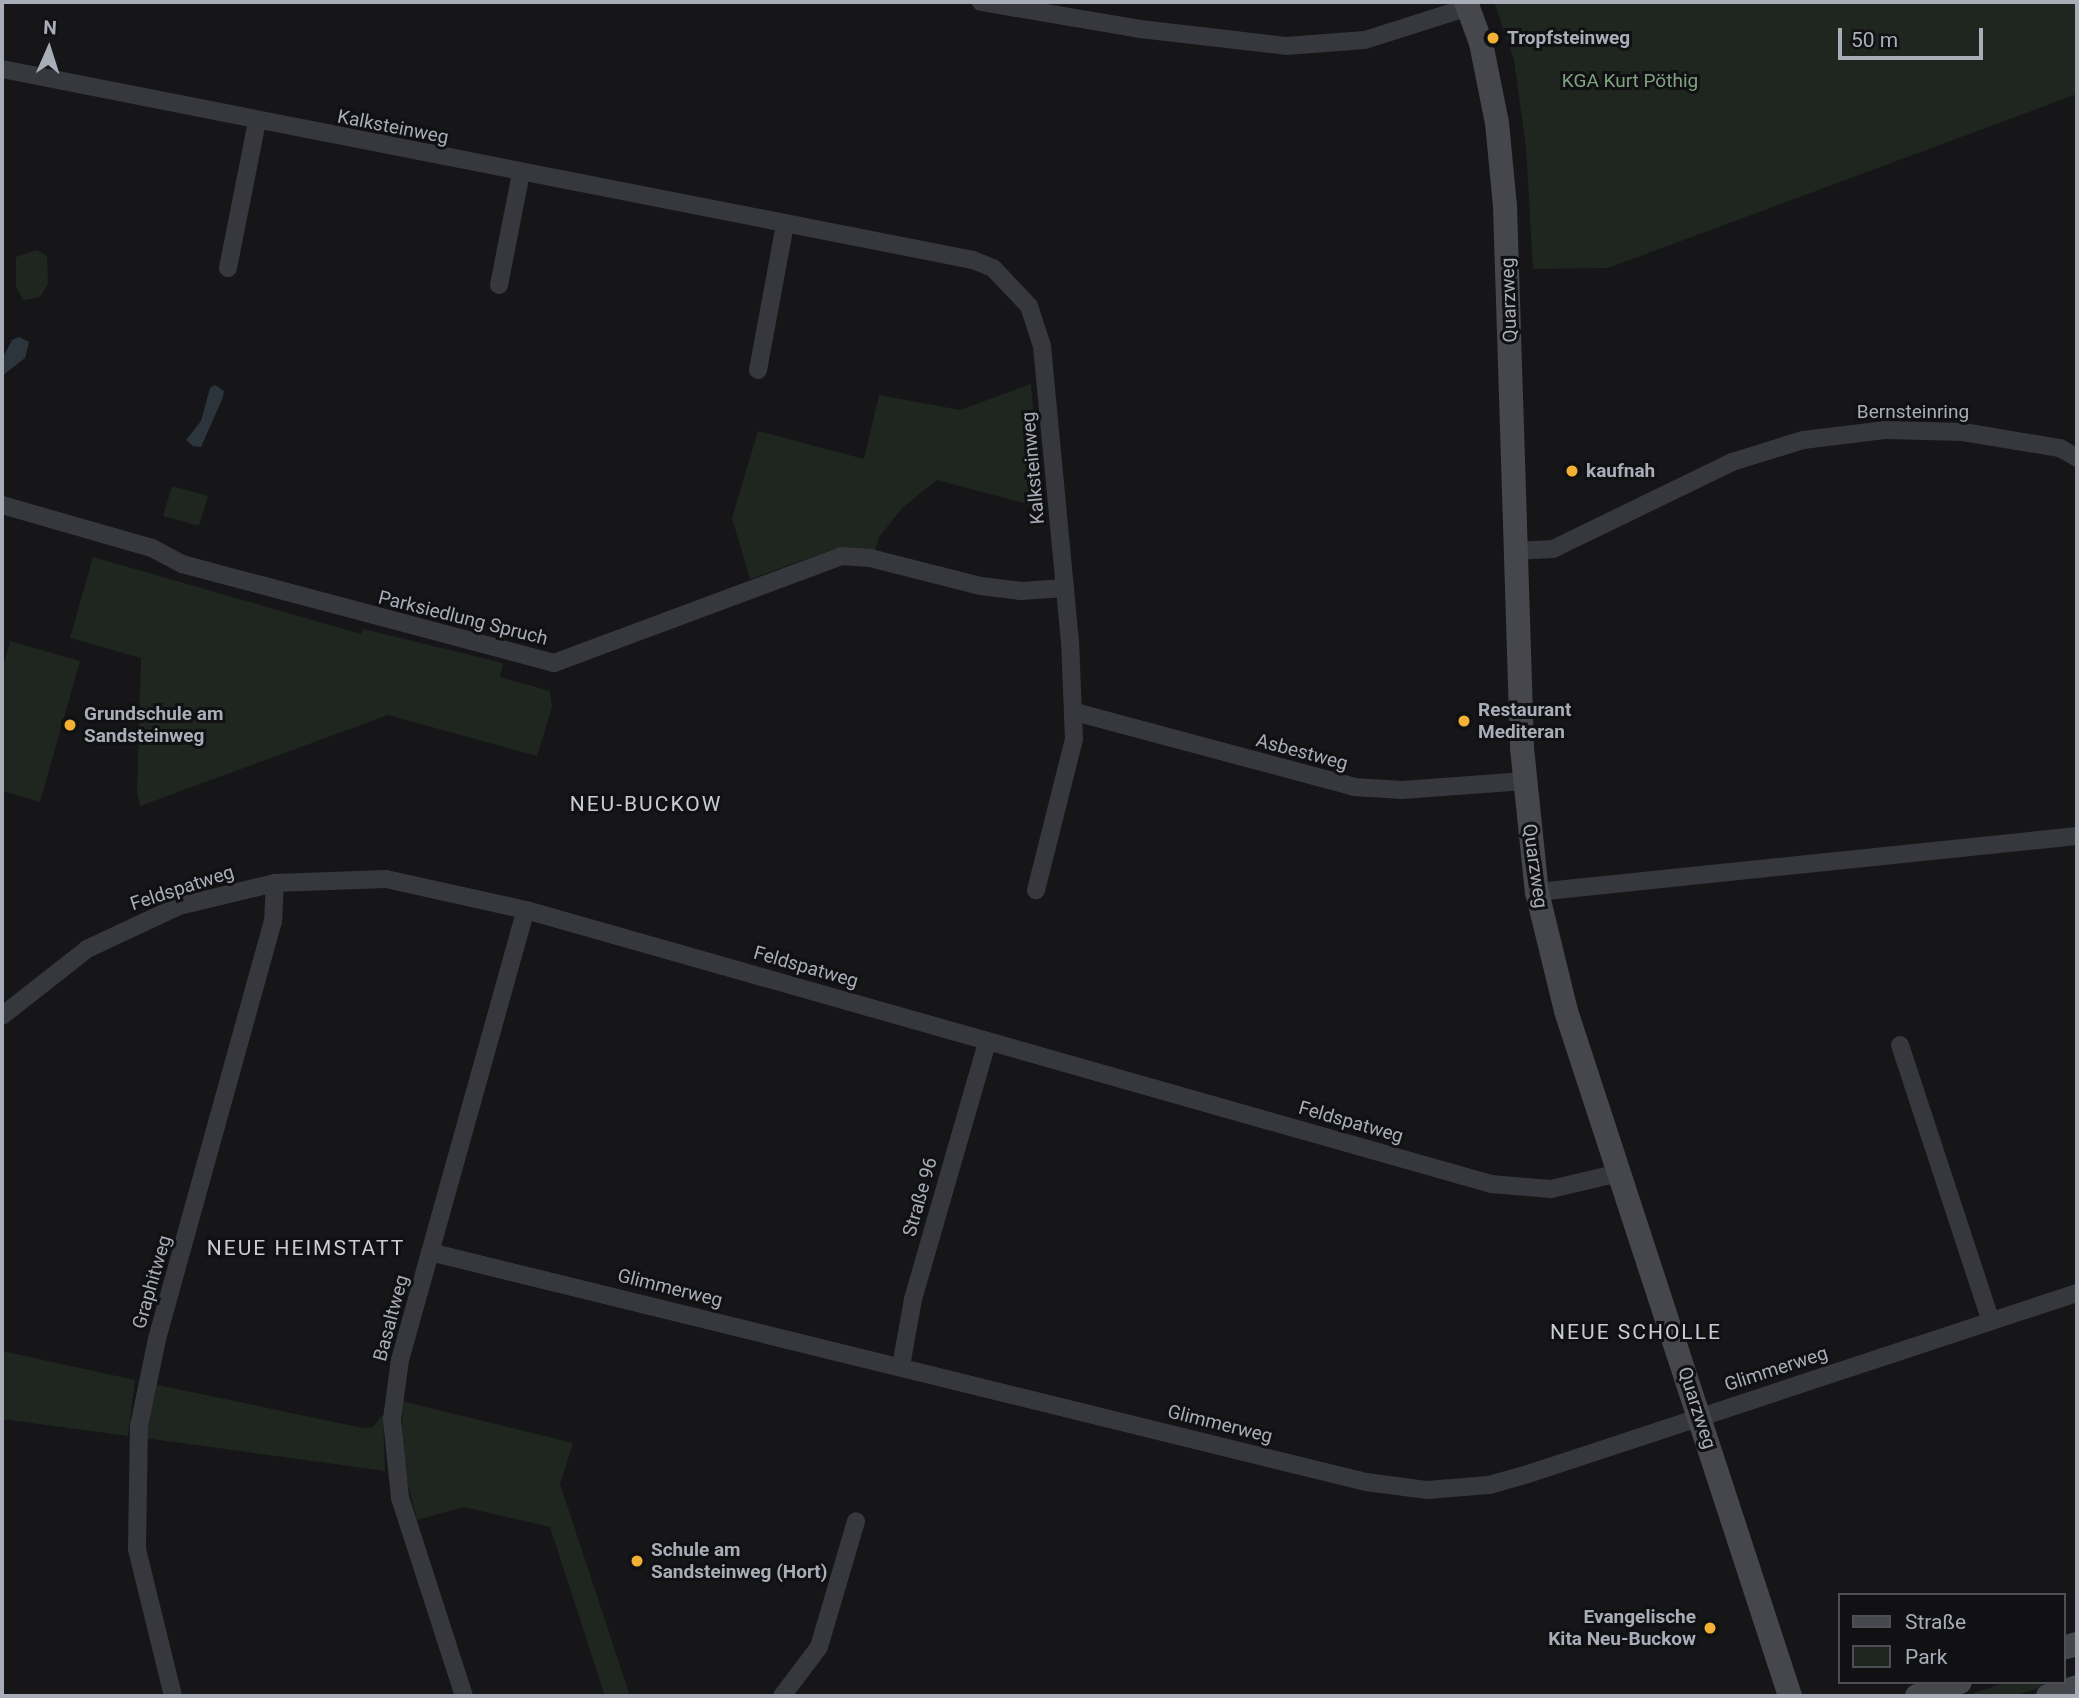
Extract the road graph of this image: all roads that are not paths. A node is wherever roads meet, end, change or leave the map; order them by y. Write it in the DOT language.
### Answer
graph roads {
  1 [pos="981,2"];
  2 [pos="1467,5"];
  3 [pos="2,69"];
  4 [pos="257,122"];
  5 [pos="521,173"];
  6 [pos="785,225"];
  7 [pos="228,268"];
  8 [pos="499,285"];
  9 [pos="758,370"];
  10 [pos="2077,458"];
  11 [pos="2,505"];
  12 [pos="1516,551"];
  13 [pos="1065,588"];
  14 [pos="1075,712"];
  15 [pos="1525,781"];
  16 [pos="2077,836"];
  17 [pos="275,883"];
  18 [pos="1036,890"];
  19 [pos="1537,892"];
  20 [pos="526,911"];
  21 [pos="2,1016"];
  22 [pos="988,1042"];
  23 [pos="1900,1045"];
  24 [pos="1619,1173"];
  25 [pos="430,1252"];
  26 [pos="2077,1293"];
  27 [pos="1991,1321"];
  28 [pos="901,1366"];
  29 [pos="1699,1415"];
  30 [pos="856,1521"];
  31 [pos="1955,1684"];
  32 [pos="2077,1687"];
  33 [pos="173,1696"];
  34 [pos="464,1696"];
  35 [pos="782,1696"];
  36 [pos="1790,1696"];
  37 [pos="1917,1696"];
  38 [pos="2048,1696"];
  1 -- 2 [label="street"];
  2 -- 12 [label="street, Quarzweg"];
  3 -- 4 [label="street, Kalksteinweg"];
  4 -- 5 [label="street, Kalksteinweg"];
  4 -- 7 [label="street"];
  5 -- 6 [label="street, Kalksteinweg"];
  5 -- 8 [label="street"];
  6 -- 9 [label="street"];
  6 -- 13 [label="street, Kalksteinweg"];
  10 -- 12 [label="street, Bernsteinring"];
  11 -- 13 [label="street, Parksiedlung Spruch"];
  12 -- 15 [label="street, Quarzweg"];
  13 -- 14 [label="street, Kalksteinweg"];
  14 -- 15 [label="street, Asbestweg"];
  14 -- 18 [label="street, Kalksteinweg"];
  15 -- 19 [label="street, Quarzweg"];
  16 -- 19 [label="street"];
  17 -- 20 [label="street, Feldspatweg"];
  17 -- 21 [label="street, Feldspatweg"];
  17 -- 33 [label="street, Graphitweg"];
  19 -- 24 [label="street, Quarzweg"];
  20 -- 22 [label="street, Feldspatweg"];
  20 -- 25 [label="street, Basaltweg"];
  22 -- 24 [label="street, Feldspatweg"];
  22 -- 28 [label="street, Straße 96"];
  23 -- 27 [label="street"];
  24 -- 29 [label="street, Quarzweg"];
  25 -- 28 [label="street, Glimmerweg"];
  25 -- 34 [label="street, Basaltweg"];
  26 -- 27 [label="street, Glimmerweg"];
  27 -- 29 [label="street, Glimmerweg"];
  28 -- 29 [label="street, Glimmerweg"];
  29 -- 36 [label="street, Quarzweg"];
  30 -- 35 [label="street"];
  31 -- 37 [label="street"];
  32 -- 38 [label="street"];
}
